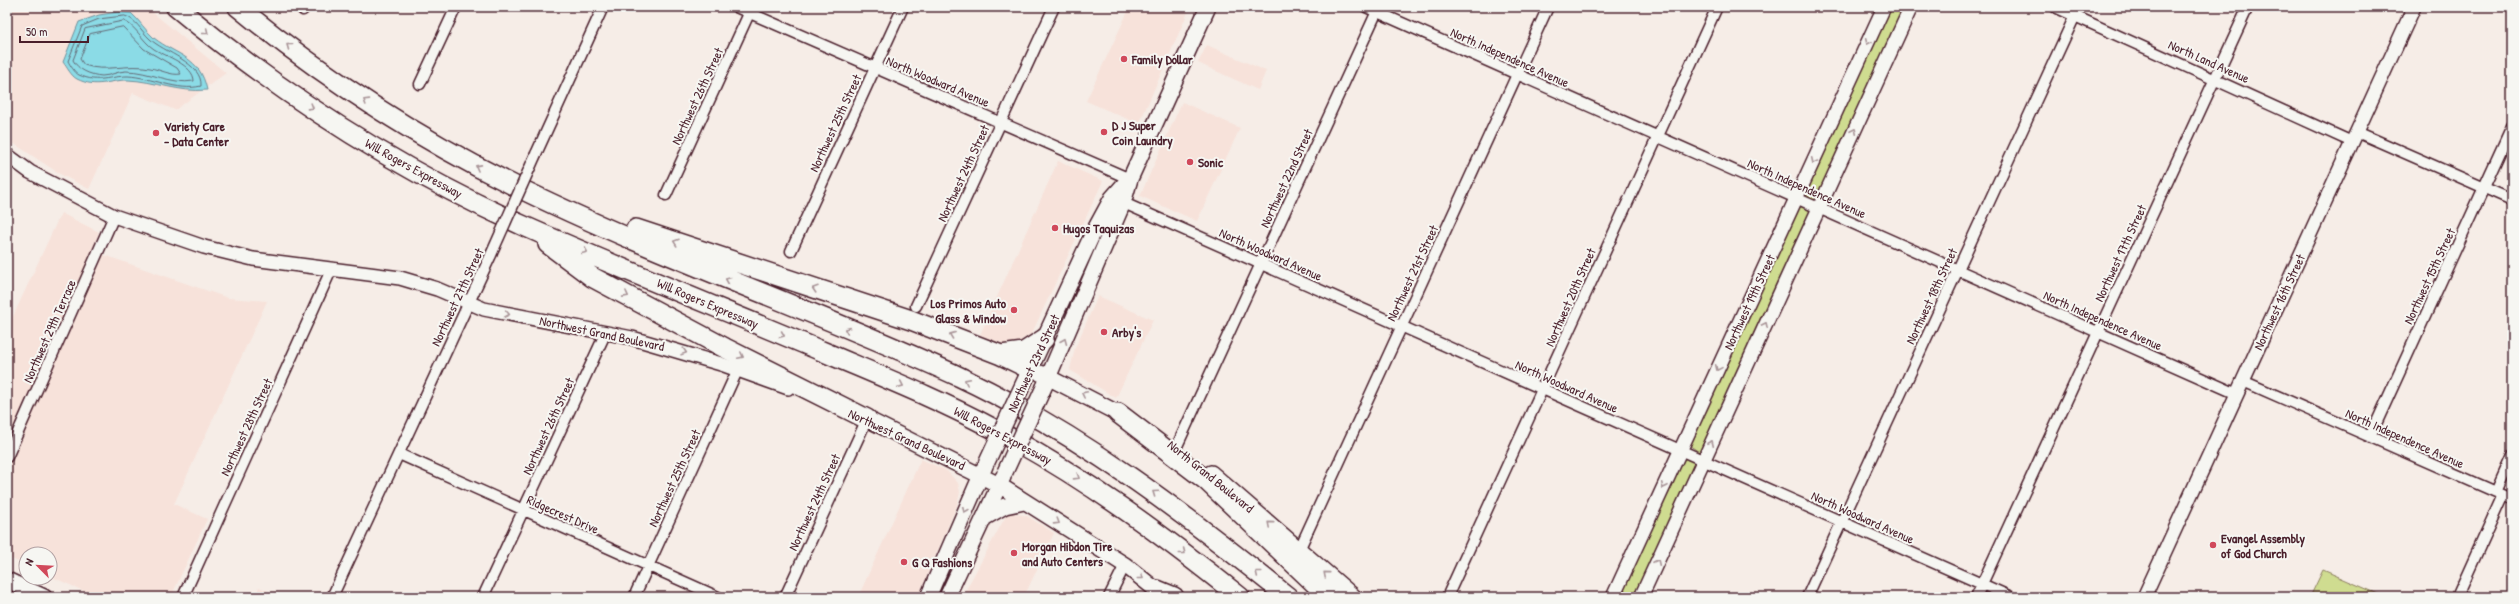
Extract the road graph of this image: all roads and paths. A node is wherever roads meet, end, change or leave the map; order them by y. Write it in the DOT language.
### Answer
graph roads {
  1 [pos="176,7"];
  2 [pos="238,7"];
  3 [pos="456,7"];
  4 [pos="603,7"];
  5 [pos="736,7"];
  6 [pos="904,7"];
  7 [pos="1054,7"];
  8 [pos="1208,7"];
  9 [pos="1366,7"];
  10 [pos="1548,7"];
  11 [pos="1717,7"];
  12 [pos="1884,7"];
  13 [pos="1911,7"];
  14 [pos="2055,7"];
  15 [pos="2248,7"];
  16 [pos="2414,7"];
  17 [pos="751,10"];
  18 [pos="1378,10"];
  19 [pos="2077,11"];
  20 [pos="875,68"];
  21 [pos="1517,75"];
  22 [pos="2216,78"];
  23 [pos="420,84"];
  24 [pos="1001,122"];
  25 [pos="2512,126"];
  26 [pos="1658,136"];
  27 [pos="2355,137"];
  28 [pos="7,155"];
  29 [pos="1130,179"];
  30 [pos="2484,188"];
  31 [pos="530,193"];
  32 [pos="666,195"];
  33 [pos="1797,198"];
  34 [pos="1118,200"];
  35 [pos="2512,200"];
  36 [pos="1819,208"];
  37 [pos="114,216"];
  38 [pos="523,225"];
  39 [pos="791,251"];
  40 [pos="1260,265"];
  41 [pos="332,268"];
  42 [pos="1958,270"];
  43 [pos="469,304"];
  44 [pos="916,306"];
  45 [pos="1402,326"];
  46 [pos="606,332"];
  47 [pos="2098,332"];
  48 [pos="1044,339"];
  49 [pos="1001,355"];
  50 [pos="738,369"];
  51 [pos="1028,373"];
  52 [pos="2243,381"];
  53 [pos="1046,382"];
  54 [pos="1542,390"];
  55 [pos="2237,394"];
  56 [pos="1118,413"];
  57 [pos="867,419"];
  58 [pos="2370,436"];
  59 [pos="1177,446"];
  60 [pos="1681,450"];
  61 [pos="399,454"];
  62 [pos="2512,456"];
  63 [pos="7,457"];
  64 [pos="1704,461"];
  65 [pos="984,468"];
  66 [pos="1002,479"];
  67 [pos="2504,495"];
  68 [pos="1024,502"];
  69 [pos="523,510"];
  70 [pos="984,518"];
  71 [pos="1842,522"];
  72 [pos="1299,550"];
  73 [pos="1125,565"];
  74 [pos="648,566"];
  75 [pos="7,580"];
  76 [pos="1982,584"];
  77 [pos="36,595"];
  78 [pos="1165,595"];
  79 [pos="183,597"];
  80 [pos="332,597"];
  81 [pos="483,597"];
  82 [pos="634,597"];
  83 [pos="718,597"];
  84 [pos="785,597"];
  85 [pos="928,597"];
  86 [pos="947,597"];
  87 [pos="1109,597"];
  88 [pos="1240,597"];
  89 [pos="1288,597"];
  90 [pos="1329,597"];
  91 [pos="1354,597"];
  92 [pos="1447,597"];
  93 [pos="1613,597"];
  94 [pos="1641,597"];
  95 [pos="1807,597"];
  96 [pos="1976,597"];
  97 [pos="2011,597"];
  98 [pos="2144,597"];
  99 [pos="2457,597"];
  1 -- 38 [label="highway, Will Rogers Expressway, one-way"];
  31 -- 2 [label="highway, one-way"];
  3 -- 23 [label="street"];
  4 -- 43 [label="street, Northwest 27th Street, bridge"];
  5 -- 17 [label="street, North Woodward Avenue"];
  6 -- 20 [label="street, Northwest 25th Street"];
  7 -- 24 [label="street, Northwest 24th Street"];
  8 -- 29 [label="main road, Northwest 23rd Street"];
  9 -- 18 [label="street, North Independence Avenue"];
  10 -- 21 [label="street, Northwest 21st Street"];
  11 -- 26 [label="street, Northwest 20th Street"];
  12 -- 33 [label="street, Northwest 19th Street, one-way"];
  36 -- 13 [label="street, Northwest 19th Street, one-way"];
  14 -- 19 [label="street, North Land Avenue"];
  15 -- 22 [label="street, Northwest 17th Street"];
  16 -- 27 [label="street, Northwest 16th Street"];
  17 -- 20 [label="street, North Woodward Avenue"];
  17 -- 32 [label="street, Northwest 26th Street"];
  18 -- 21 [label="street, North Independence Avenue"];
  18 -- 40 [label="street, Northwest 22nd Street"];
  19 -- 22 [label="street, North Land Avenue"];
  19 -- 42 [label="street, Northwest 18th Street"];
  20 -- 24 [label="street, North Woodward Avenue"];
  20 -- 39 [label="street, Northwest 25th Street"];
  21 -- 26 [label="street, North Independence Avenue"];
  21 -- 45 [label="street, Northwest 21st Street"];
  22 -- 27 [label="street, North Land Avenue"];
  22 -- 47 [label="street, Northwest 17th Street"];
  24 -- 29 [label="street, North Woodward Avenue"];
  24 -- 44 [label="street, Northwest 24th Street"];
  25 -- 30 [label="street, Northwest 15th Street"];
  26 -- 33 [label="street, North Independence Avenue"];
  26 -- 54 [label="street, Northwest 20th Street"];
  27 -- 30 [label="street, North Land Avenue"];
  27 -- 52 [label="street, Northwest 16th Street"];
  28 -- 37 [label="street, Northwest Grand Boulevard"];
  29 -- 34 [label="main road, Northwest 23rd Street"];
  30 -- 35 [label="street, North Land Avenue"];
  30 -- 58 [label="street, Northwest 15th Street"];
  49 -- 31 [label="highway, one-way"];
  89 -- 31 [label="highway, one-way"];
  33 -- 36 [label="street, North Independence Avenue"];
  33 -- 60 [label="street, Northwest 19th Street, one-way"];
  34 -- 40 [label="street, North Woodward Avenue"];
  34 -- 48 [label="main road, Northwest 23rd Street"];
  53 -- 34 [label="main road, Northwest 23rd Street, one-way"];
  36 -- 42 [label="street, North Independence Avenue"];
  64 -- 36 [label="street, Northwest 19th Street, one-way"];
  37 -- 41 [label="street, Northwest Grand Boulevard"];
  37 -- 63 [label="street, Northwest 29th Terrace"];
  38 -- 57 [label="highway, one-way"];
  38 -- 88 [label="highway, Will Rogers Expressway, one-way"];
  40 -- 45 [label="street, North Woodward Avenue"];
  40 -- 59 [label="street, Northwest 22nd Street"];
  41 -- 43 [label="street, Northwest Grand Boulevard"];
  41 -- 79 [label="street, Northwest 28th Street"];
  42 -- 47 [label="street, North Independence Avenue"];
  42 -- 71 [label="street, Northwest 18th Street"];
  43 -- 46 [label="street, Northwest Grand Boulevard, one-way"];
  43 -- 61 [label="street, Northwest 27th Street"];
  45 -- 54 [label="street, North Woodward Avenue"];
  45 -- 72 [label="street, Northwest 21st Street"];
  46 -- 50 [label="street, Northwest Grand Boulevard, one-way"];
  46 -- 69 [label="street, Northwest 26th Street"];
  47 -- 55 [label="street, North Independence Avenue"];
  47 -- 76 [label="street, Northwest 17th Street"];
  48 -- 49 [label="highway"];
  48 -- 51 [label="main road, Northwest 23rd Street"];
  49 -- 51 [label="highway"];
  50 -- 57 [label="street, Northwest Grand Boulevard"];
  50 -- 74 [label="street, Northwest 25th Street"];
  51 -- 53 [label="main road, North Grand Boulevard"];
  51 -- 65 [label="main road, Northwest 23rd Street, bridge"];
  52 -- 55 [label="street, Northwest 16th Street"];
  52 -- 58 [label="street, North Independence Avenue"];
  56 -- 53 [label="main road, North Grand Boulevard, one-way"];
  53 -- 66 [label="main road, Northwest 23rd Street, bridge"];
  54 -- 60 [label="street, North Woodward Avenue"];
  54 -- 92 [label="street, Northwest 20th Street"];
  55 -- 98 [label="street, Northwest 16th Street"];
  56 -- 59 [label="main road, North Grand Boulevard"];
  56 -- 90 [label="highway"];
  57 -- 65 [label="main road, Northwest Grand Boulevard"];
  57 -- 84 [label="street, Northwest 24th Street"];
  58 -- 67 [label="street, North Independence Avenue"];
  72 -- 59 [label="main road, North Grand Boulevard, one-way"];
  60 -- 64 [label="street, North Woodward Avenue"];
  60 -- 93 [label="street, Northwest 19th Street, one-way"];
  61 -- 69 [label="street, Ridgecrest Drive"];
  61 -- 80 [label="street, Northwest 27th Street"];
  62 -- 67 [label="street"];
  64 -- 71 [label="street, North Woodward Avenue"];
  94 -- 64 [label="street, Northwest 19th Street, one-way"];
  65 -- 66 [label="main road, Northwest Grand Boulevard"];
  65 -- 85 [label="main road, Northwest 23rd Street, one-way"];
  66 -- 68 [label="main road, Northwest Grand Boulevard"];
  66 -- 70 [label="main road, Northwest 23rd Street"];
  67 -- 99 [label="street"];
  68 -- 70 [label="main road"];
  68 -- 73 [label="main road, Northwest Grand Boulevard, one-way"];
  69 -- 74 [label="street, Ridgecrest Drive"];
  69 -- 81 [label="street, Northwest 26th Street"];
  70 -- 86 [label="main road, Northwest 23rd Street"];
  71 -- 76 [label="street, North Woodward Avenue"];
  71 -- 95 [label="street, Northwest 18th Street"];
  91 -- 72 [label="main road, North Grand Boulevard, one-way"];
  73 -- 78 [label="main road, Northwest Grand Boulevard, one-way"];
  73 -- 87 [label="street"];
  74 -- 82 [label="street, Northwest 25th Street"];
  74 -- 83 [label="street, Ridgecrest Drive"];
  75 -- 77 [label="main road"];
  76 -- 96 [label="street, Northwest 17th Street"];
  76 -- 97 [label="street, North Woodward Avenue"];
}
